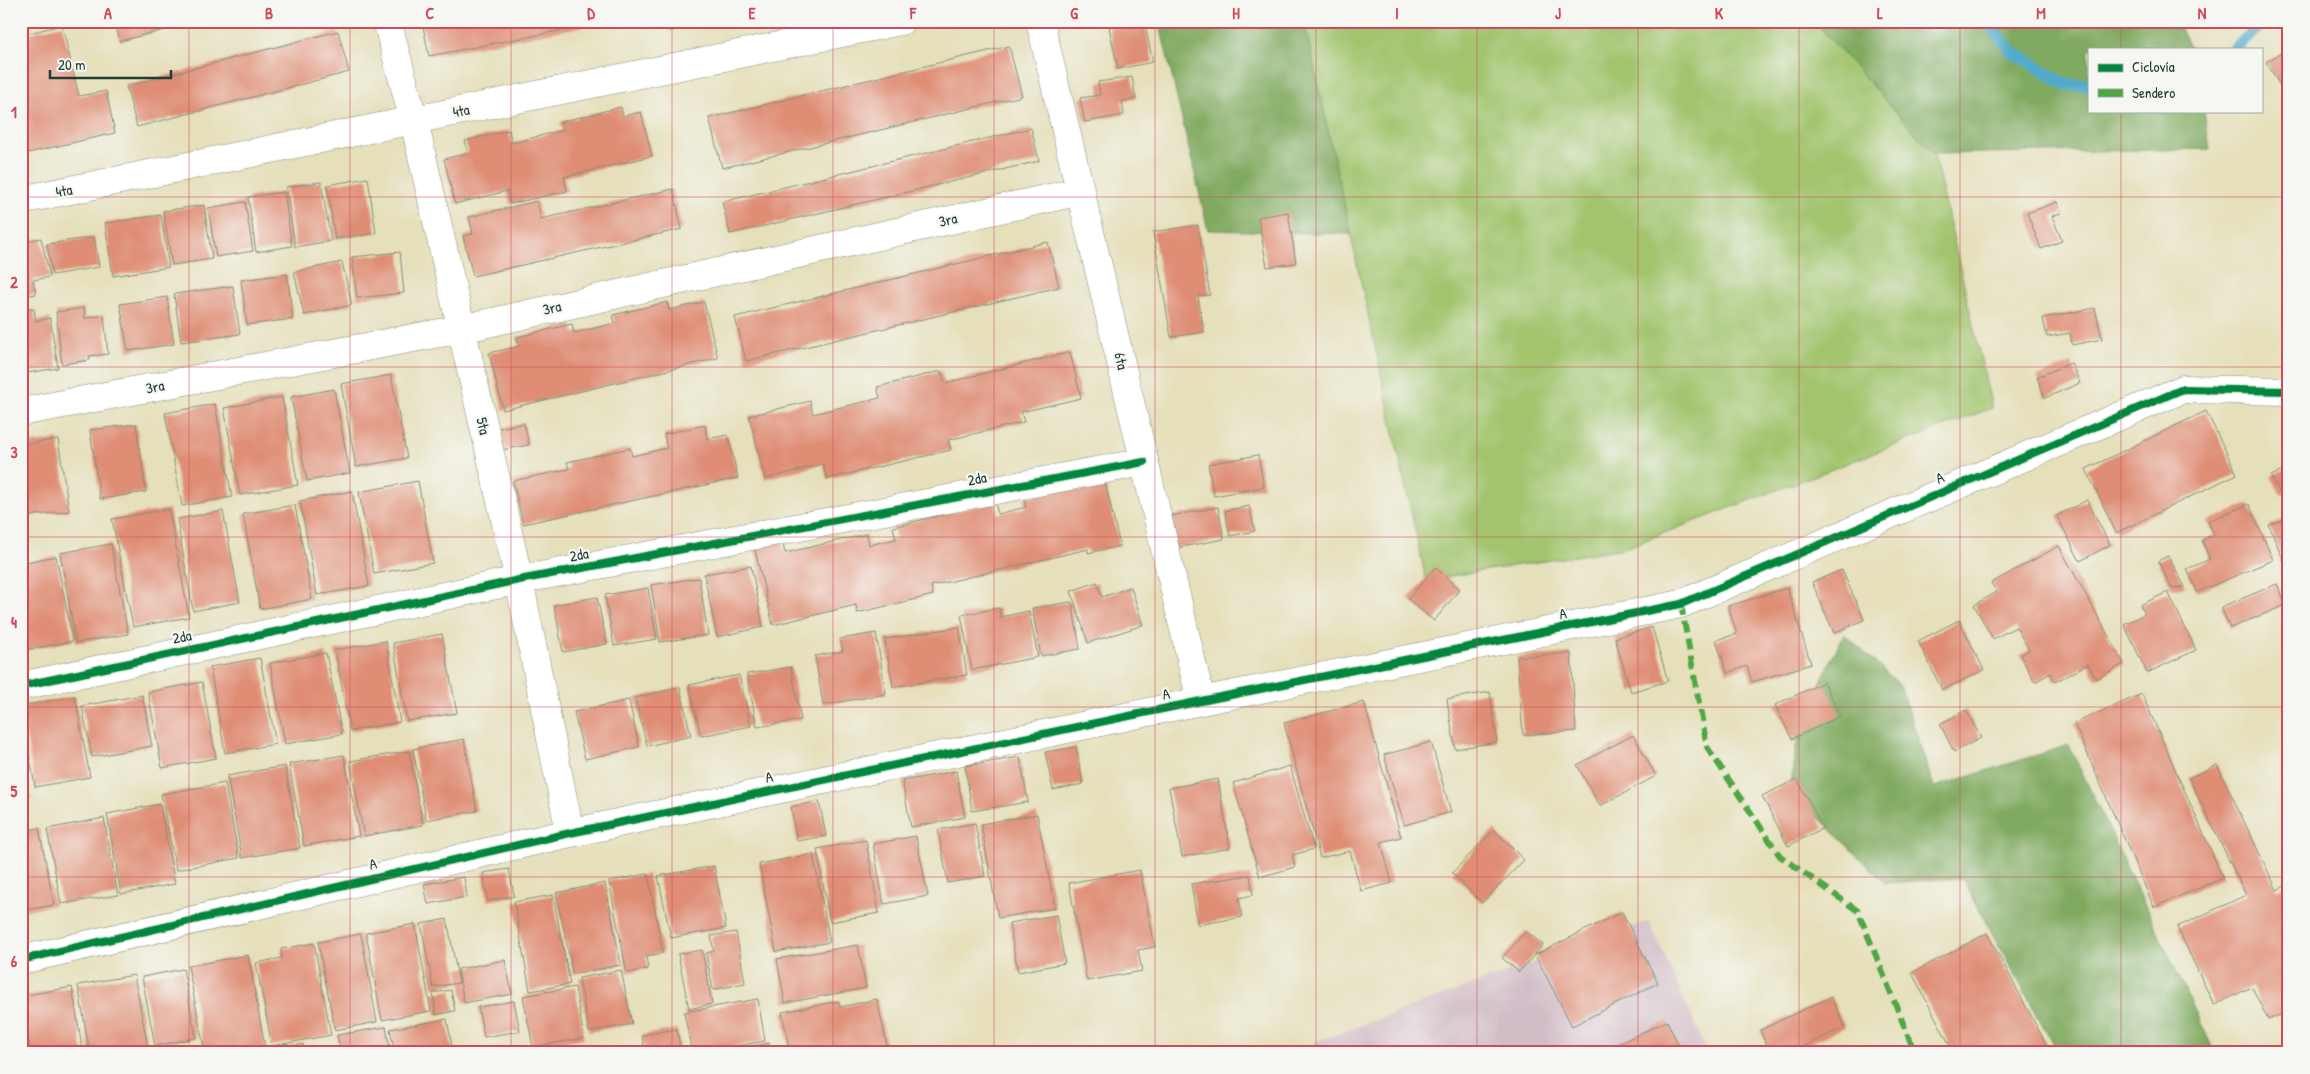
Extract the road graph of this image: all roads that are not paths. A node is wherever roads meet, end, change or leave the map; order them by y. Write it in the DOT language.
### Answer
graph roads {
  1 [pos="387,21"];
  2 [pos="901,21"];
  3 [pos="1040,21"];
  4 [pos="414,121"];
  5 [pos="1081,190"];
  6 [pos="21,200"];
  7 [pos="461,329"];
  8 [pos="2289,391"];
  9 [pos="21,412"];
  10 [pos="1144,462"];
  11 [pos="519,580"];
  12 [pos="21,686"];
  13 [pos="1201,701"];
  14 [pos="570,833"];
  15 [pos="21,960"];
  1 -- 4 [label="street, 5ta"];
  2 -- 4 [label="street, 4ta"];
  3 -- 5 [label="street, 6ta"];
  4 -- 6 [label="street, 4ta"];
  4 -- 7 [label="street, 5ta"];
  5 -- 7 [label="street, 3ra"];
  5 -- 10 [label="street, 6ta"];
  7 -- 9 [label="street, 3ra"];
  7 -- 11 [label="street, 5ta"];
  8 -- 13 [label="street, A"];
  10 -- 11 [label="street, 2da"];
  10 -- 13 [label="street, 6ta"];
  11 -- 12 [label="street, 2da"];
  11 -- 14 [label="street, 5ta"];
  13 -- 14 [label="street, A"];
  14 -- 15 [label="street, A"];
}
